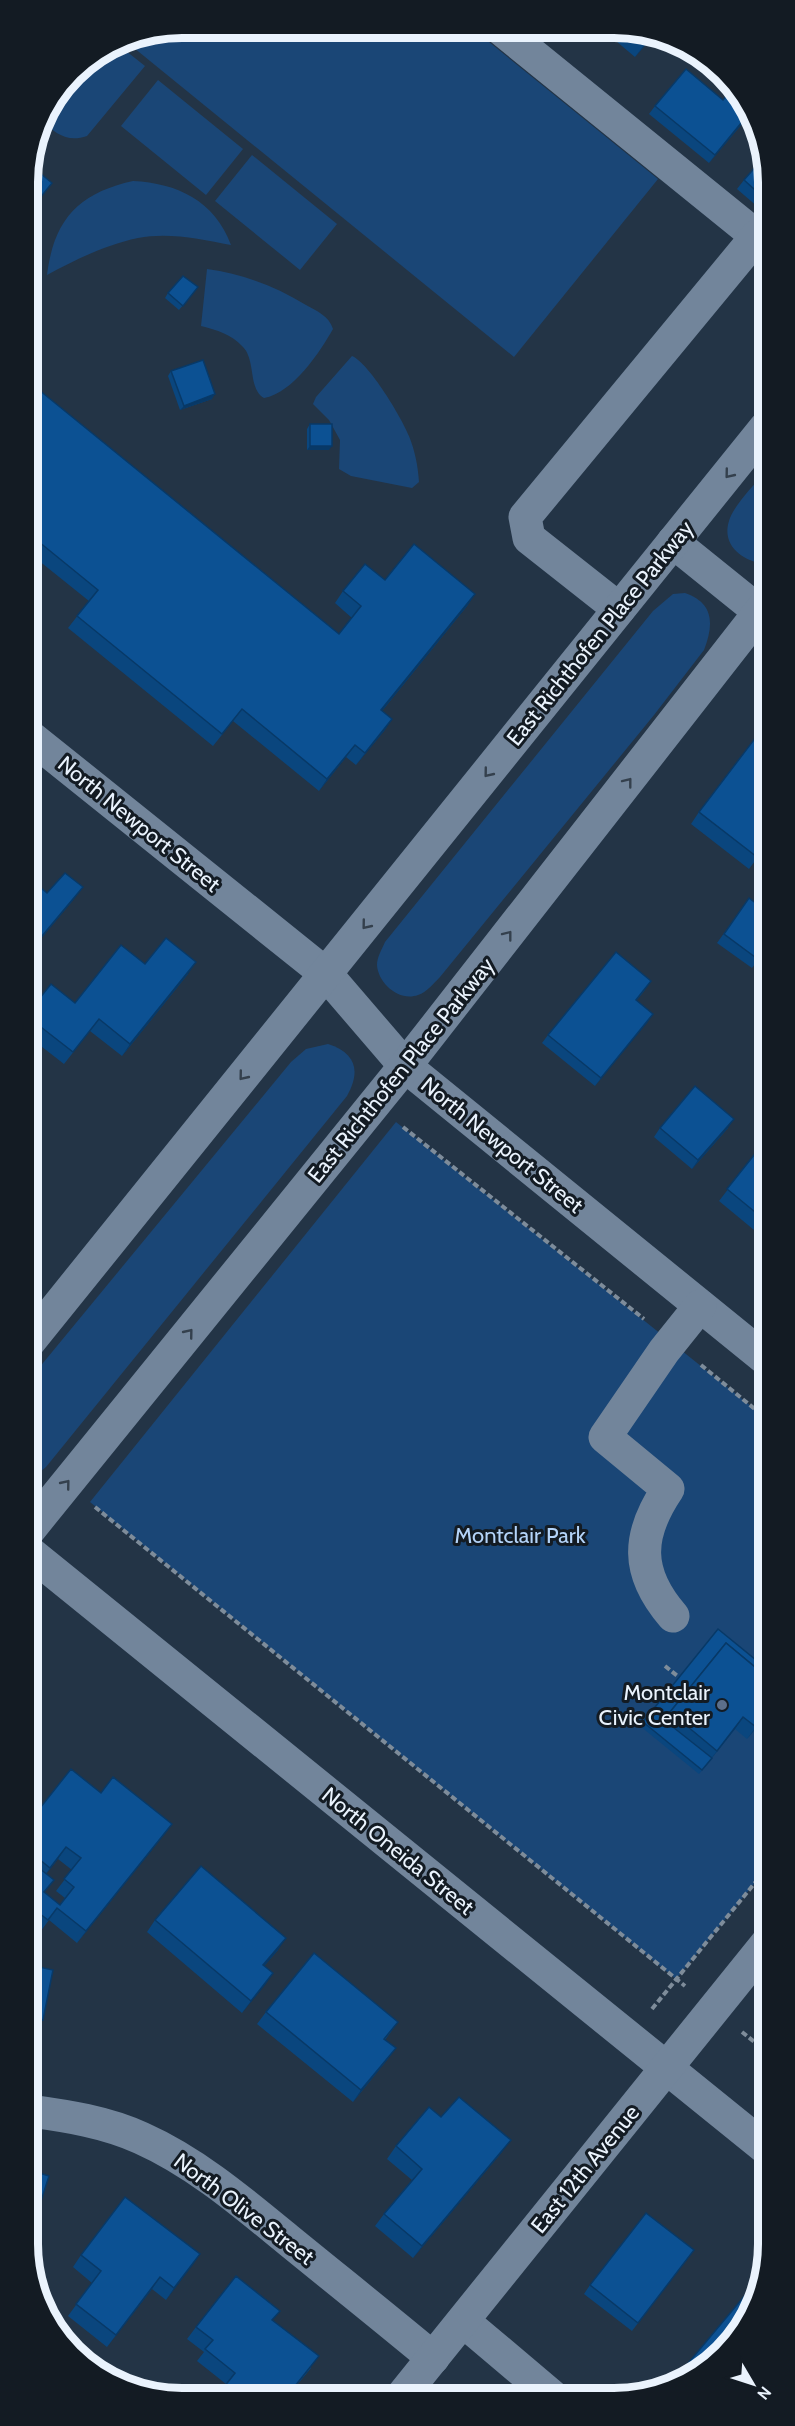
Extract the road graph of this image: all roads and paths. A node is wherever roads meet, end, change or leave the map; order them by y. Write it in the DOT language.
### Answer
graph roads {
  1 [pos="512,38"];
  2 [pos="758,237"];
  3 [pos="758,243"];
  4 [pos="758,437"];
  5 [pos="673,542"];
  6 [pos="758,606"];
  7 [pos="619,609"];
  8 [pos="758,619"];
  9 [pos="38,743"];
  10 [pos="326,974"];
  11 [pos="405,1066"];
  12 [pos="374,1104"];
  13 [pos="700,1306"];
  14 [pos="38,1331"];
  15 [pos="672,1341"];
  16 [pos="757,1352"];
  17 [pos="757,1411"];
  18 [pos="38,1461"];
  19 [pos="66,1483"];
  20 [pos="38,1519"];
  21 [pos="38,1559"];
  22 [pos="673,1616"];
  23 [pos="665,1666"];
  24 [pos="680,1678"];
  25 [pos="757,1880"];
  26 [pos="757,1955"];
  27 [pos="676,1979"];
  28 [pos="713,2010"];
  29 [pos="629,2038"];
  30 [pos="757,2044"];
  31 [pos="666,2068"];
  32 [pos="38,2112"];
  33 [pos="757,2141"];
  34 [pos="463,2321"];
  35 [pos="433,2358"];
  36 [pos="409,2388"];
  37 [pos="543,2388"];
  1 -- 2 [label="street"];
  3 -- 7 [label="street"];
  4 -- 5 [label="street, East Richthofen Place Parkway, one-way"];
  5 -- 6 [label="street"];
  5 -- 7 [label="street, East Richthofen Place Parkway"];
  7 -- 10 [label="street, East Richthofen Place Parkway, one-way"];
  11 -- 8 [label="street, East Richthofen Place Parkway, one-way"];
  9 -- 10 [label="street, North Newport Street"];
  10 -- 11 [label="street, North Newport Street"];
  10 -- 14 [label="street, East Richthofen Place Parkway, one-way"];
  11 -- 12 [label="street, East Richthofen Place Parkway"];
  11 -- 13 [label="street, North Newport Street"];
  12 -- 15 [label="path"];
  19 -- 12 [label="street, East Richthofen Place Parkway, one-way"];
  13 -- 15 [label="street"];
  13 -- 16 [label="street, North Newport Street"];
  15 -- 17 [label="path"];
  15 -- 22 [label="street"];
  18 -- 19 [label="path"];
  20 -- 19 [label="street, East Richthofen Place Parkway, one-way"];
  19 -- 27 [label="path"];
  21 -- 29 [label="street, North Oneida Street"];
  23 -- 24 [label="path"];
  25 -- 27 [label="path"];
  26 -- 28 [label="street, East 12th Avenue"];
  27 -- 28 [label="path"];
  27 -- 29 [label="path"];
  28 -- 30 [label="path"];
  28 -- 31 [label="street, East 12th Avenue"];
  29 -- 31 [label="street, North Oneida Street"];
  31 -- 33 [label="street, North Oneida Street"];
  31 -- 34 [label="street, East 12th Avenue"];
  32 -- 35 [label="street, North Olive Street"];
  34 -- 35 [label="street, East 12th Avenue"];
  34 -- 37 [label="street"];
  35 -- 36 [label="street, East 12th Avenue"];
}
